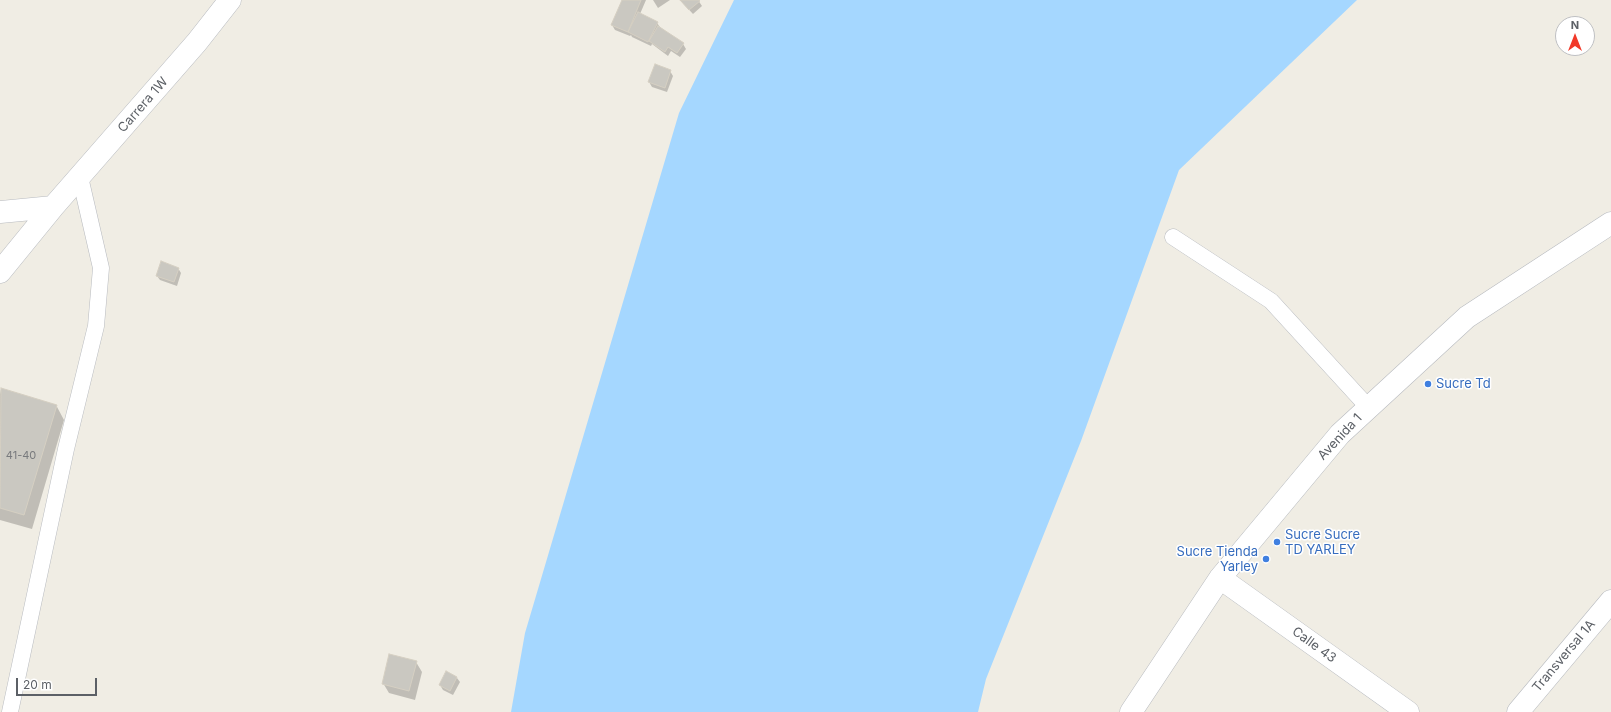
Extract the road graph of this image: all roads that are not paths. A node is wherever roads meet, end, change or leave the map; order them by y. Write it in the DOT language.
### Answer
graph roads {
  1 [pos="230,0"];
  2 [pos="80,177"];
  3 [pos="54,207"];
  4 [pos="0,212"];
  5 [pos="1611,223"];
  6 [pos="1172,237"];
  7 [pos="0,272"];
  8 [pos="1368,407"];
  9 [pos="1220,578"];
  10 [pos="1611,601"];
  11 [pos="10,712"];
  12 [pos="1131,712"];
  13 [pos="1408,712"];
  14 [pos="1518,712"];
  1 -- 2 [label="street, Carrera 1W"];
  2 -- 3 [label="street, Carrera 1W"];
  2 -- 11 [label="lane"];
  3 -- 4 [label="street"];
  3 -- 7 [label="street, Carrera 1W"];
  5 -- 8 [label="street, Avenida 1"];
  6 -- 8 [label="lane"];
  8 -- 9 [label="street, Avenida 1"];
  9 -- 12 [label="street, Avenida 1"];
  9 -- 13 [label="street, Calle 43"];
  10 -- 14 [label="street, Transversal 1A"];
}
